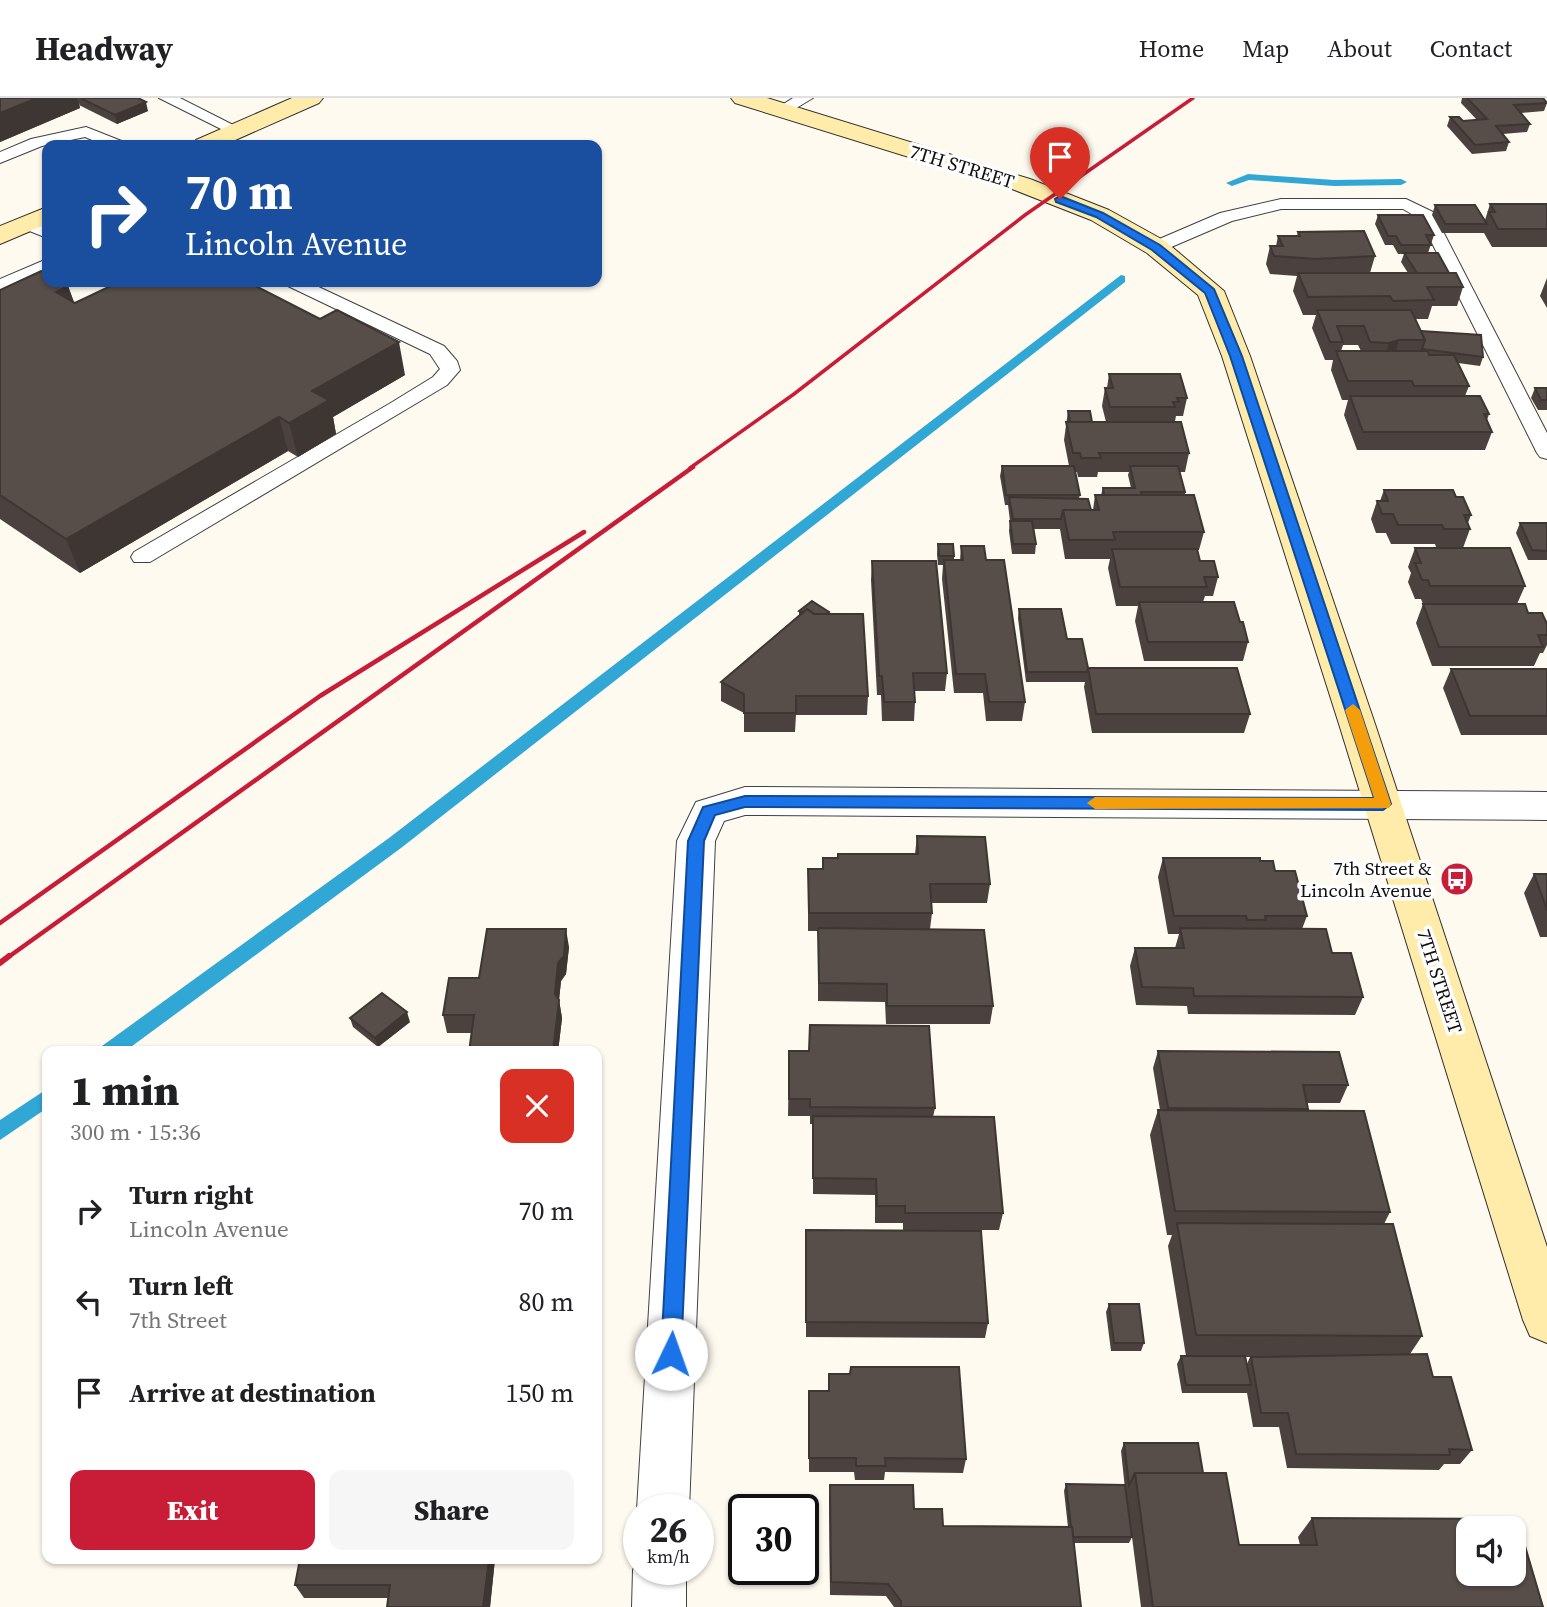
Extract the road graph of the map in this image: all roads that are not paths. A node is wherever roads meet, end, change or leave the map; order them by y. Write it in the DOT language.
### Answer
graph roads {
  1 [pos="167,98"];
  2 [pos="311,98"];
  3 [pos="743,98"];
  4 [pos="794,104"];
  5 [pos="237,131"];
  6 [pos="47,140"];
  7 [pos="106,140"];
  8 [pos="216,140"];
  9 [pos="42,141"];
  10 [pos="0,158"];
  11 [pos="41,224"];
  12 [pos="0,236"];
  13 [pos="1156,247"];
  14 [pos="42,266"];
  15 [pos="0,286"];
  16 [pos="305,287"];
  17 [pos="1547,453"];
  18 [pos="142,557"];
  19 [pos="1383,804"];
  20 [pos="1547,806"];
  21 [pos="1547,1320"];
  22 [pos="664,1494"];
  23 [pos="660,1585"];
  24 [pos="659,1607"];
  1 -- 5 [label="lane"];
  2 -- 5 [label="street"];
  3 -- 4 [label="street, 7TH STREET"];
  4 -- 13 [label="street, 7TH STREET"];
  5 -- 8 [label="street"];
  6 -- 7 [label="lane"];
  9 -- 10 [label="lane"];
  11 -- 12 [label="street"];
  13 -- 17 [label="lane"];
  13 -- 19 [label="street, 7TH STREET"];
  14 -- 15 [label="lane"];
  16 -- 18 [label="lane"];
  19 -- 20 [label="street"];
  19 -- 21 [label="street, 7TH STREET"];
  19 -- 22 [label="street"];
  23 -- 24 [label="street"];
}
